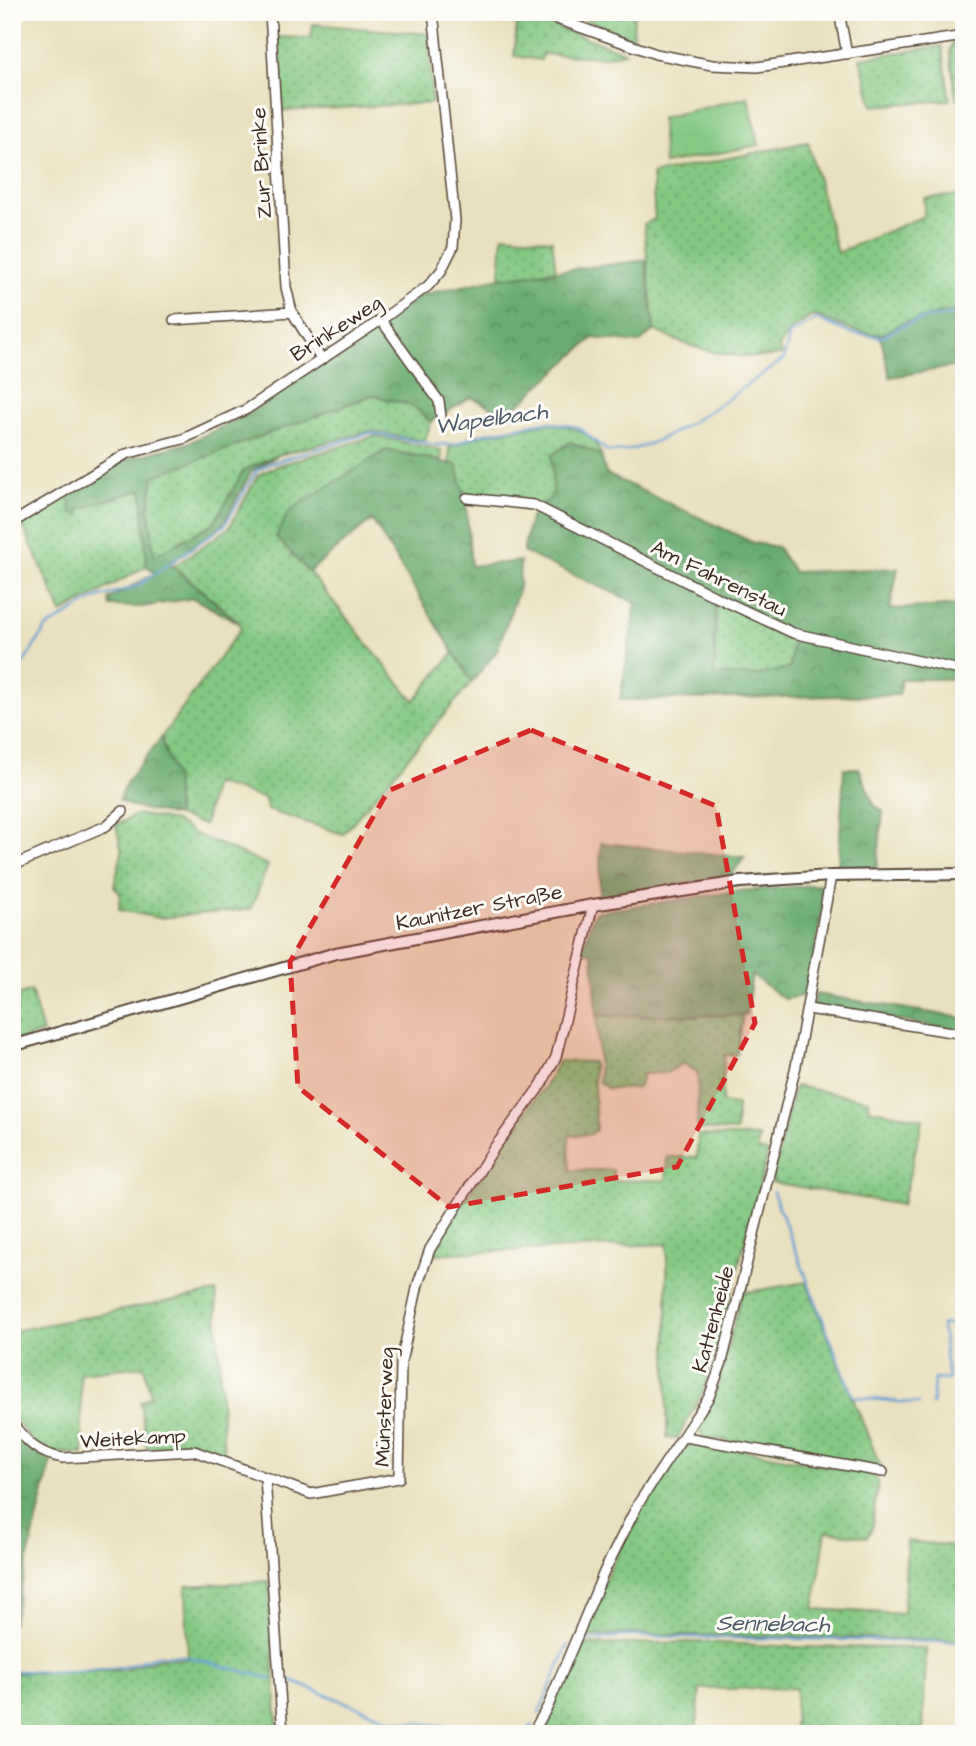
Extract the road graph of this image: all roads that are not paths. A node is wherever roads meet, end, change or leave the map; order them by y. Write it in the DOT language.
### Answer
graph roads {
  1 [pos="270,12"];
  2 [pos="433,12"];
  3 [pos="537,12"];
  4 [pos="839,12"];
  5 [pos="964,36"];
  6 [pos="847,54"];
  7 [pos="292,312"];
  8 [pos="174,320"];
  9 [pos="381,320"];
  10 [pos="321,359"];
  11 [pos="441,417"];
  12 [pos="467,498"];
  13 [pos="12,523"];
  14 [pos="964,671"];
  15 [pos="122,811"];
  16 [pos="12,866"];
  17 [pos="964,874"];
  18 [pos="831,876"];
  19 [pos="593,905"];
  20 [pos="808,1009"];
  21 [pos="964,1034"];
  22 [pos="12,1046"];
  23 [pos="12,1423"];
  24 [pos="685,1437"];
  25 [pos="883,1472"];
  26 [pos="265,1478"];
  27 [pos="283,1734"];
  28 [pos="532,1734"];
  1 -- 7 [label="street, Zur Brinke"];
  2 -- 9 [label="street, Brinkeweg"];
  3 -- 6 [label="street"];
  4 -- 6 [label="street"];
  5 -- 6 [label="street"];
  7 -- 8 [label="street"];
  7 -- 10 [label="street, Zur Brinke"];
  9 -- 10 [label="street, Brinkeweg"];
  9 -- 11 [label="street"];
  10 -- 13 [label="street, Brinkeweg"];
  12 -- 14 [label="street, Am Fahrenstau"];
  15 -- 16 [label="street"];
  17 -- 18 [label="street, Kaunitzer Straße"];
  18 -- 19 [label="street, Kaunitzer Straße"];
  18 -- 20 [label="street, Kattenheide"];
  19 -- 22 [label="street, Kaunitzer Straße"];
  19 -- 26 [label="street, Münsterweg"];
  20 -- 21 [label="street"];
  20 -- 24 [label="street, Kattenheide"];
  23 -- 26 [label="street, Weitekamp"];
  24 -- 25 [label="street"];
  24 -- 28 [label="street, Kattenheide"];
  26 -- 27 [label="street"];
}
